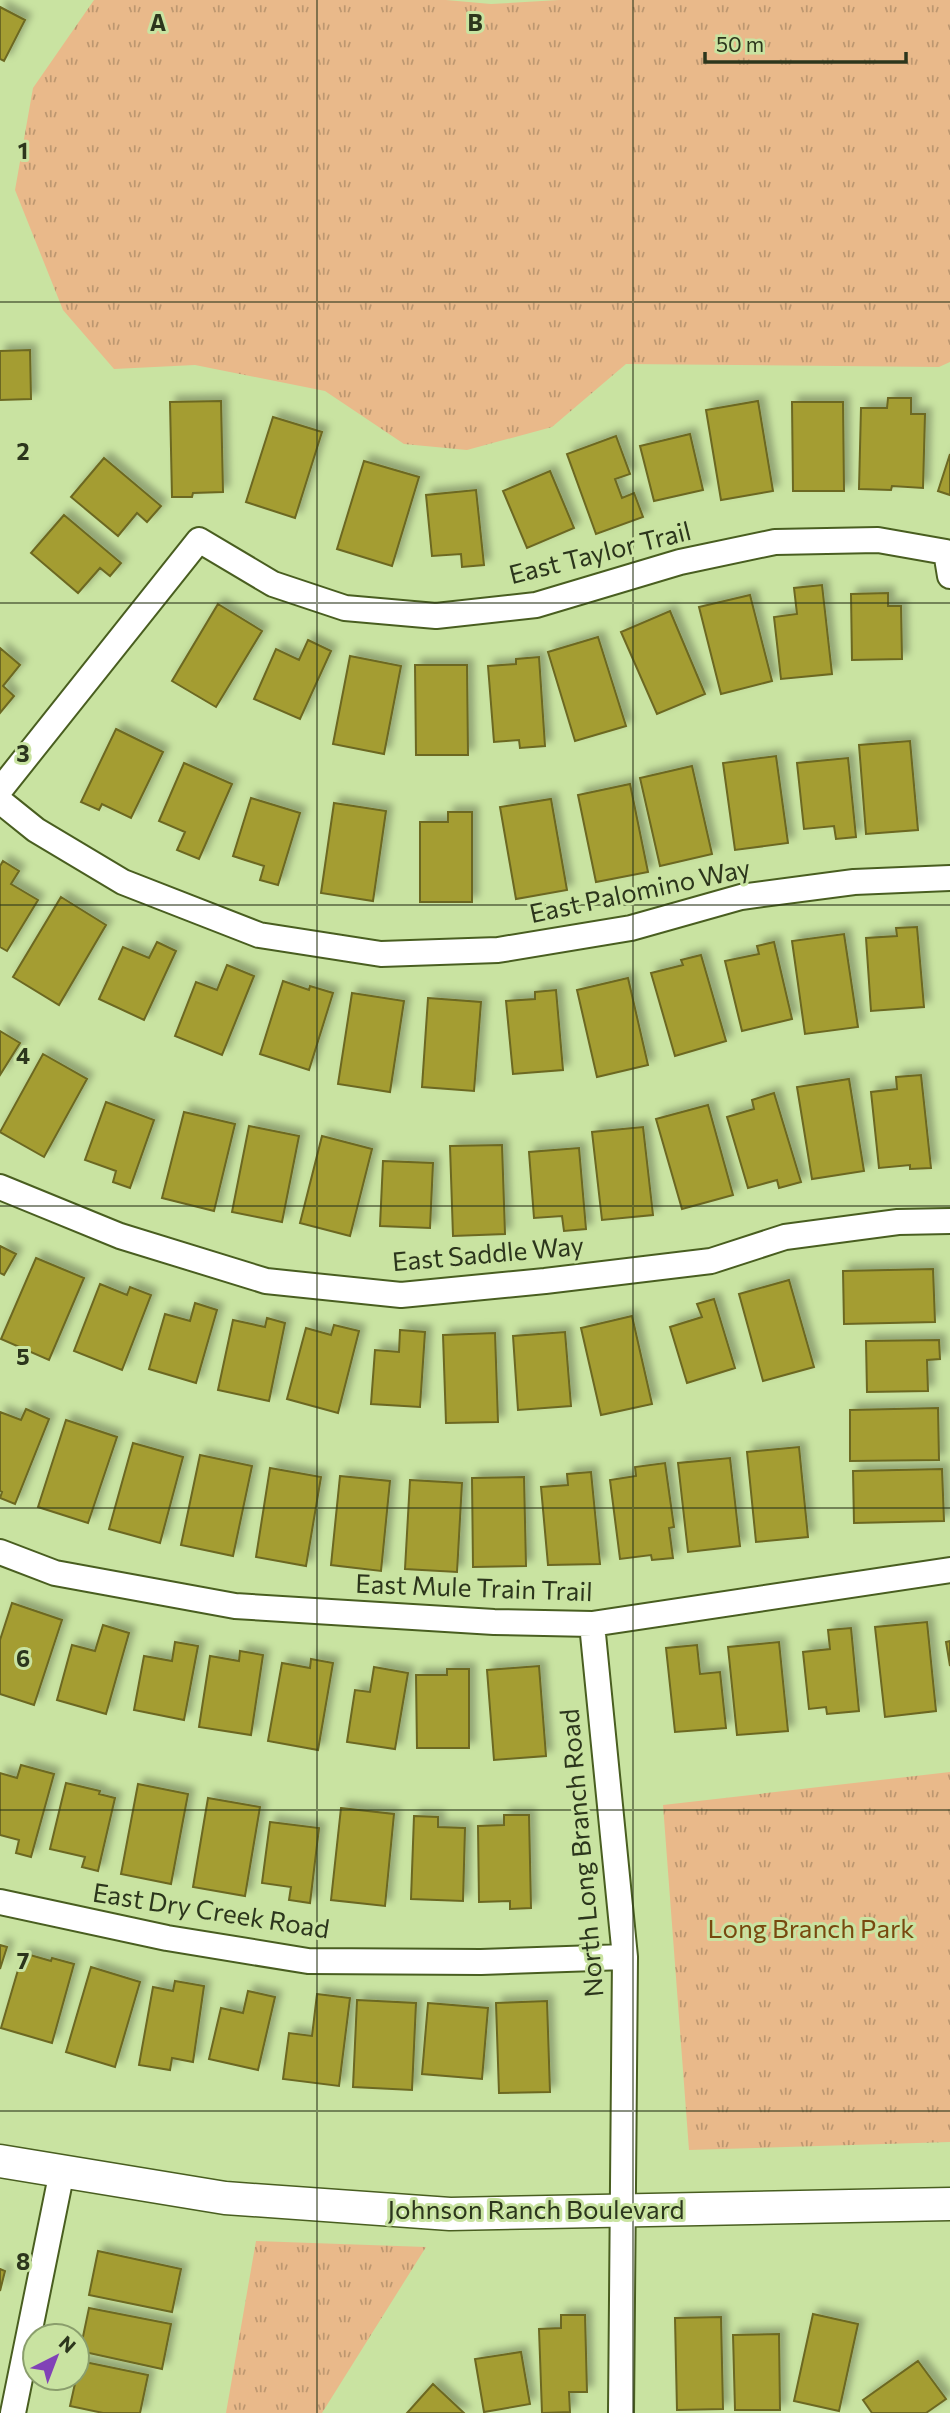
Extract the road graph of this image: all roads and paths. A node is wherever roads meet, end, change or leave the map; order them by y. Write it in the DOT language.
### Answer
graph roads {
  1 [pos="948,564"];
  2 [pos="0,790"];
  3 [pos="0,801"];
  4 [pos="950,878"];
  5 [pos="0,1187"];
  6 [pos="950,1221"];
  7 [pos="0,1552"];
  8 [pos="950,1570"];
  9 [pos="592,1624"];
  10 [pos="0,1902"];
  11 [pos="625,1957"];
  12 [pos="0,2161"];
  13 [pos="62,2171"];
  14 [pos="950,2204"];
  15 [pos="623,2212"];
  16 [pos="13,2413"];
  17 [pos="621,2413"];
  1 -- 2 [label="street, East Taylor Trail"];
  3 -- 4 [label="street, East Palomino Way"];
  5 -- 6 [label="street, East Saddle Way"];
  7 -- 9 [label="street, East Mule Train Trail"];
  8 -- 9 [label="street, East Mule Train Trail"];
  9 -- 11 [label="street, North Long Branch Road"];
  10 -- 11 [label="street, East Dry Creek Road"];
  11 -- 15 [label="street, North Long Branch Road"];
  12 -- 13 [label="street, Johnson Ranch Boulevard"];
  13 -- 15 [label="street, Johnson Ranch Boulevard"];
  13 -- 16 [label="street"];
  14 -- 15 [label="street, Johnson Ranch Boulevard"];
  15 -- 17 [label="street, North Long Branch Road"];
}
